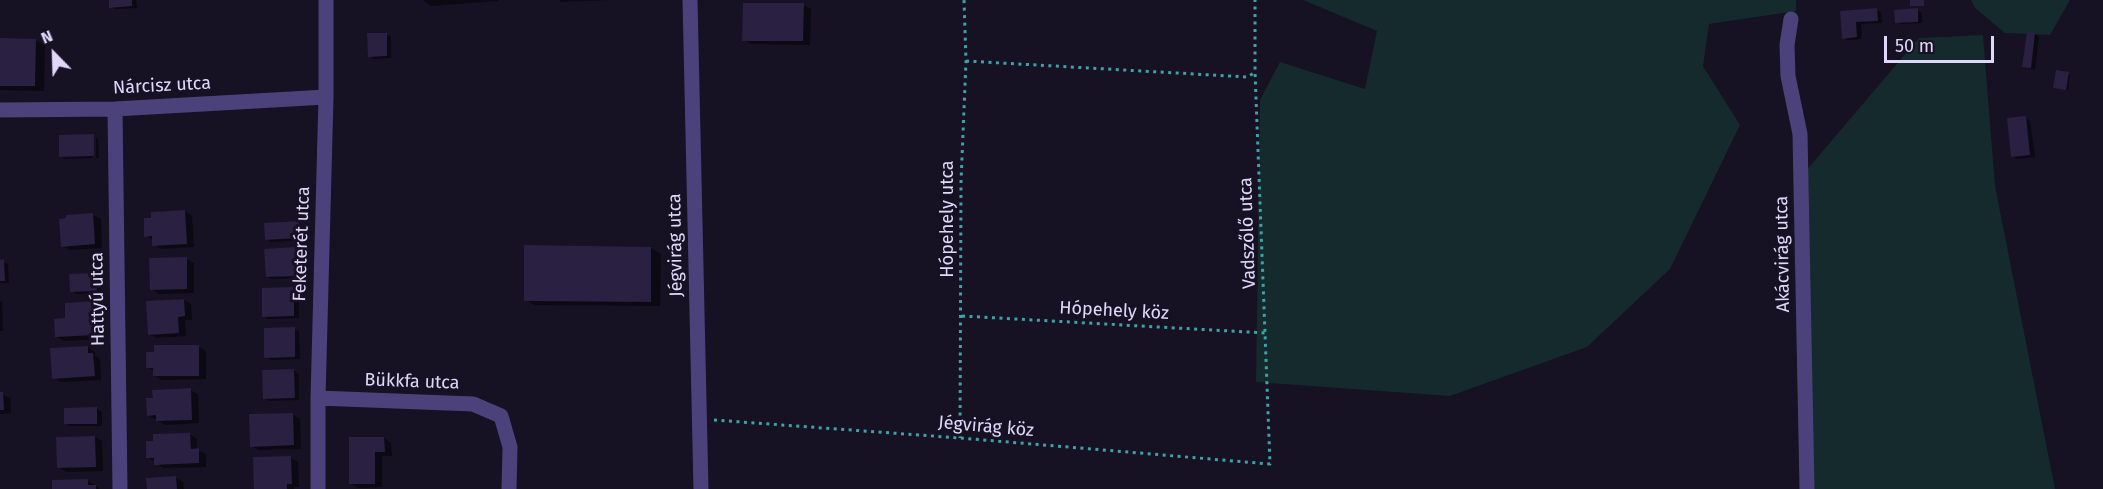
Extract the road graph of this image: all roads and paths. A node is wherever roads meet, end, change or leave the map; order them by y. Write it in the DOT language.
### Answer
graph roads {
  1 [pos="326,0"];
  2 [pos="690,0"];
  3 [pos="964,0"];
  4 [pos="1255,0"];
  5 [pos="1791,19"];
  6 [pos="966,61"];
  7 [pos="1255,72"];
  8 [pos="326,97"];
  9 [pos="115,109"];
  10 [pos="0,111"];
  11 [pos="961,316"];
  12 [pos="1266,333"];
  13 [pos="318,398"];
  14 [pos="700,419"];
  15 [pos="960,438"];
  16 [pos="1270,464"];
  17 [pos="120,489"];
  18 [pos="318,489"];
  19 [pos="509,489"];
  20 [pos="701,489"];
  21 [pos="1807,489"];
  1 -- 8 [label="street, Feketerét utca"];
  2 -- 14 [label="street, Jégvirág utca"];
  3 -- 6 [label="path, Hópehely utca"];
  4 -- 7 [label="path, Vadszőlő utca"];
  5 -- 21 [label="street, Akácvirág utca"];
  6 -- 7 [label="path"];
  6 -- 11 [label="path, Hópehely utca"];
  7 -- 12 [label="path, Vadszőlő utca"];
  8 -- 9 [label="street, Nárcisz utca"];
  8 -- 13 [label="street, Feketerét utca"];
  9 -- 10 [label="street, Nárcisz utca"];
  9 -- 17 [label="street, Hattyú utca"];
  11 -- 12 [label="path, Hópehely köz"];
  11 -- 15 [label="path, Hópehely utca"];
  12 -- 16 [label="path, Vadszőlő utca"];
  13 -- 18 [label="street, Feketerét utca"];
  13 -- 19 [label="street, Bükkfa utca"];
  14 -- 15 [label="path, Jégvirág köz"];
  14 -- 20 [label="street, Jégvirág utca"];
  15 -- 16 [label="path, Jégvirág köz"];
}
